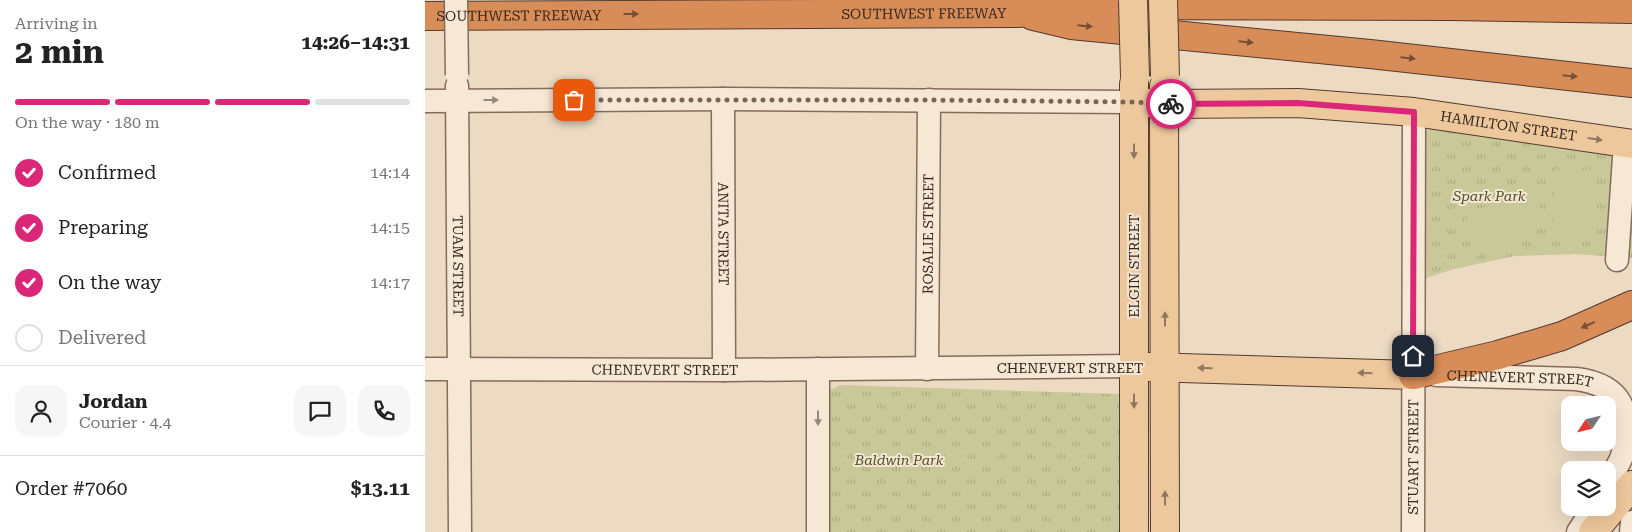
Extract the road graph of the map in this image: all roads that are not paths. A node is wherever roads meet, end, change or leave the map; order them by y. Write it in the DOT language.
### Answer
graph roads {
  1 [pos="456,0"];
  2 [pos="1133,0"];
  3 [pos="1163,0"];
  4 [pos="1632,9"];
  5 [pos="1020,13"];
  6 [pos="425,16"];
  7 [pos="1632,83"];
  8 [pos="1134,90"];
  9 [pos="723,99"];
  10 [pos="929,100"];
  11 [pos="425,101"];
  12 [pos="457,101"];
  13 [pos="1164,104"];
  14 [pos="1414,112"];
  15 [pos="1629,143"];
  16 [pos="1617,260"];
  17 [pos="1632,304"];
  18 [pos="1134,366"];
  19 [pos="1165,367"];
  20 [pos="425,369"];
  21 [pos="459,369"];
  22 [pos="818,369"];
  23 [pos="927,369"];
  24 [pos="724,370"];
  25 [pos="1413,375"];
  26 [pos="1616,467"];
  27 [pos="1632,485"];
  28 [pos="1589,516"];
  29 [pos="1632,522"];
  30 [pos="459,532"];
  31 [pos="818,532"];
  32 [pos="1134,532"];
  33 [pos="1165,532"];
  34 [pos="1413,532"];
  35 [pos="1578,532"];
  36 [pos="1593,532"];
  37 [pos="1631,532"];
  1 -- 12 [label="street, TUAM STREET, bridge"];
  2 -- 8 [label="main road, ELGIN STREET, bridge"];
  3 -- 13 [label="main road, bridge"];
  4 -- 5 [label="highway, SOUTHWEST FREEWAY"];
  6 -- 5 [label="highway, SOUTHWEST FREEWAY, one-way"];
  5 -- 7 [label="highway, one-way"];
  8 -- 10 [label="street, HAMILTON STREET"];
  8 -- 13 [label="main road, HAMILTON STREET"];
  8 -- 18 [label="main road, ELGIN STREET, one-way"];
  9 -- 10 [label="street, HAMILTON STREET"];
  12 -- 9 [label="street, HAMILTON STREET, one-way"];
  9 -- 24 [label="street, ANITA STREET"];
  10 -- 23 [label="street, ROSALIE STREET"];
  11 -- 12 [label="street, HAMILTON STREET"];
  12 -- 21 [label="street, TUAM STREET"];
  13 -- 14 [label="main road, HAMILTON STREET"];
  19 -- 13 [label="main road, one-way"];
  14 -- 15 [label="main road, HAMILTON STREET, one-way"];
  14 -- 25 [label="street, STUART STREET"];
  15 -- 16 [label="street"];
  17 -- 25 [label="highway, one-way"];
  18 -- 19 [label="main road, CHENEVERT STREET"];
  18 -- 23 [label="street, CHENEVERT STREET"];
  18 -- 32 [label="main road, ELGIN STREET, one-way"];
  25 -- 19 [label="main road, CHENEVERT STREET, one-way"];
  33 -- 19 [label="main road, one-way"];
  20 -- 21 [label="street, CHENEVERT STREET"];
  21 -- 24 [label="street, CHENEVERT STREET"];
  21 -- 30 [label="street, TUAM STREET"];
  22 -- 23 [label="street, CHENEVERT STREET"];
  22 -- 24 [label="street, CHENEVERT STREET"];
  22 -- 31 [label="street, one-way"];
  25 -- 26 [label="street, CHENEVERT STREET"];
  25 -- 34 [label="street, STUART STREET"];
  27 -- 36 [label="main road"];
  28 -- 35 [label="street"];
  29 -- 37 [label="street"];
}
